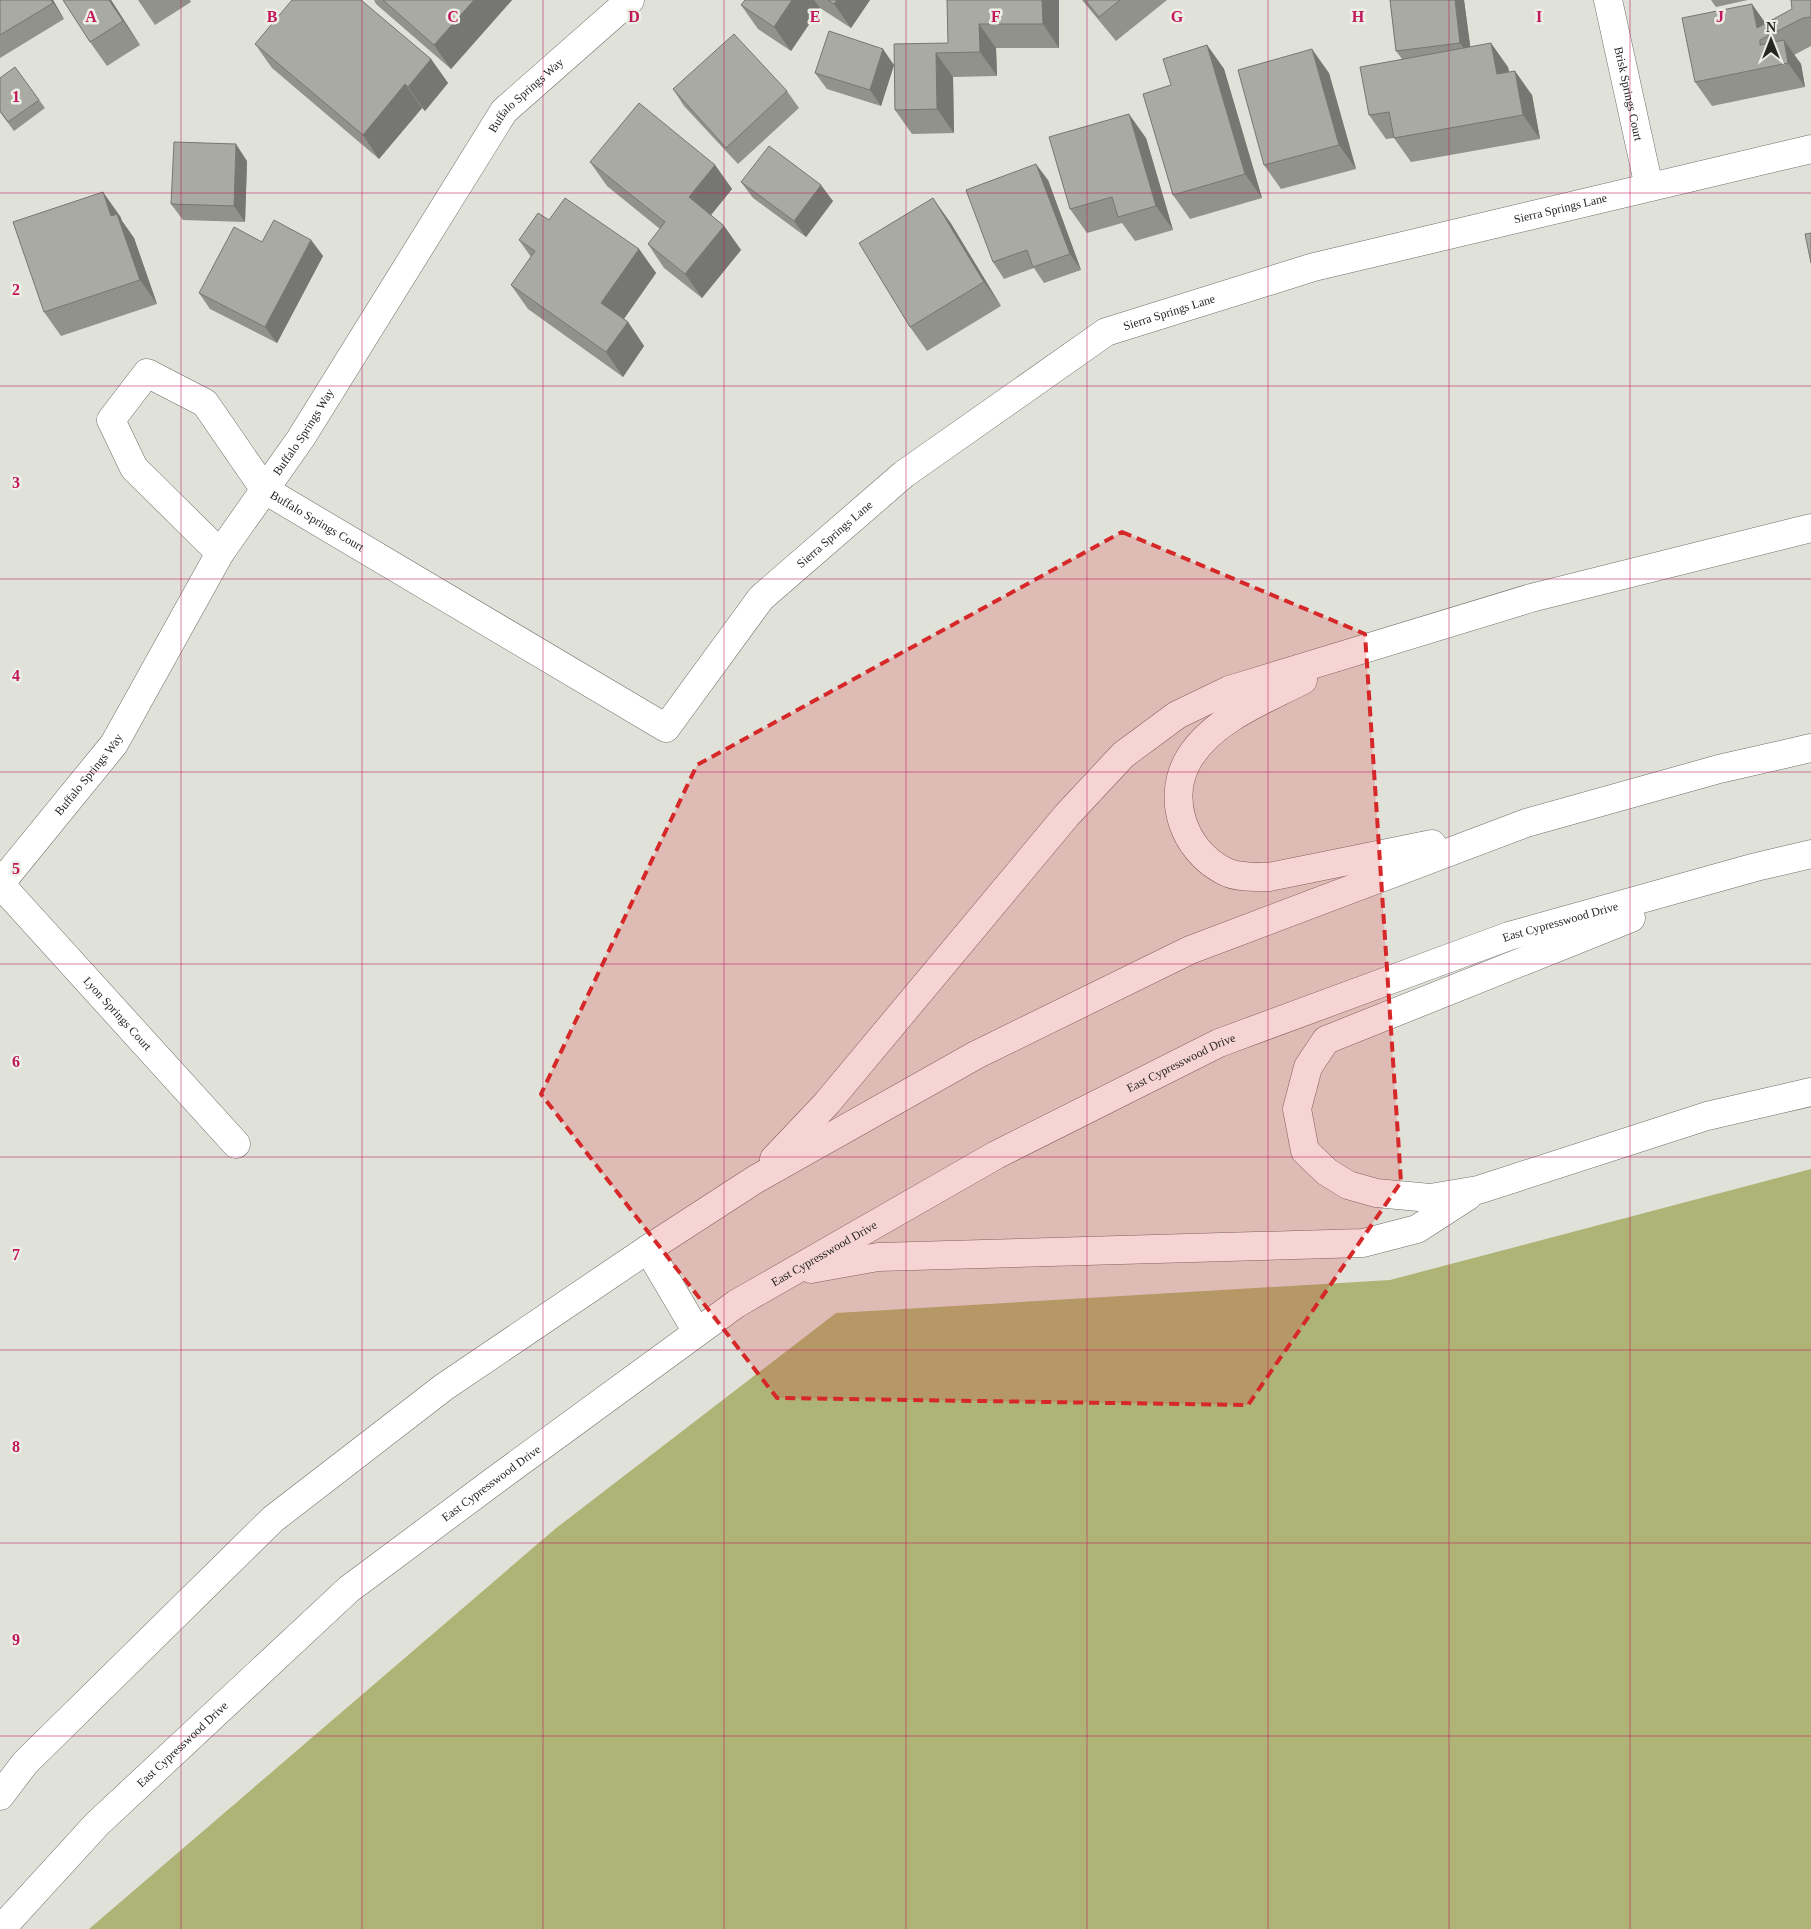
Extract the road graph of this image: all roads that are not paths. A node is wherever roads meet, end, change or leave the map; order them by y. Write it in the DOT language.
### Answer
graph roads {
  1 [pos="630,0"];
  2 [pos="1608,0"];
  3 [pos="1811,149"];
  4 [pos="1649,188"];
  5 [pos="265,490"];
  6 [pos="1811,528"];
  7 [pos="220,553"];
  8 [pos="1357,650"];
  9 [pos="666,728"];
  10 [pos="1811,748"];
  11 [pos="1526,823"];
  12 [pos="1811,854"];
  13 [pos="1756,867"];
  14 [pos="0,884"];
  15 [pos="1811,1092"];
  16 [pos="236,1144"];
  17 [pos="756,1179"];
  18 [pos="1478,1190"];
  19 [pos="648,1249"];
  20 [pos="792,1272"];
  21 [pos="697,1332"];
  22 [pos="0,1796"];
  23 [pos="1,1929"];
  1 -- 5 [label="main road, Buffalo Springs Way"];
  2 -- 4 [label="main road, Brisk Springs Court"];
  3 -- 4 [label="main road, Sierra Springs Lane"];
  4 -- 9 [label="main road, Sierra Springs Lane"];
  5 -- 7 [label="main road, Buffalo Springs Way"];
  5 -- 7 [label="main road, Buffalo Springs Court"];
  5 -- 9 [label="main road, Buffalo Springs Court"];
  6 -- 8 [label="main road"];
  7 -- 14 [label="main road, Buffalo Springs Way"];
  8 -- 11 [label="main road"];
  8 -- 17 [label="main road"];
  10 -- 11 [label="main road"];
  11 -- 17 [label="main road"];
  12 -- 13 [label="main road, East Cypresswood Drive"];
  13 -- 18 [label="main road"];
  13 -- 20 [label="main road, East Cypresswood Drive"];
  14 -- 16 [label="main road, Lyon Springs Court"];
  15 -- 18 [label="main road"];
  17 -- 19 [label="main road"];
  18 -- 20 [label="main road"];
  19 -- 21 [label="main road"];
  19 -- 22 [label="main road"];
  20 -- 21 [label="main road, East Cypresswood Drive"];
  21 -- 23 [label="main road, East Cypresswood Drive"];
}
